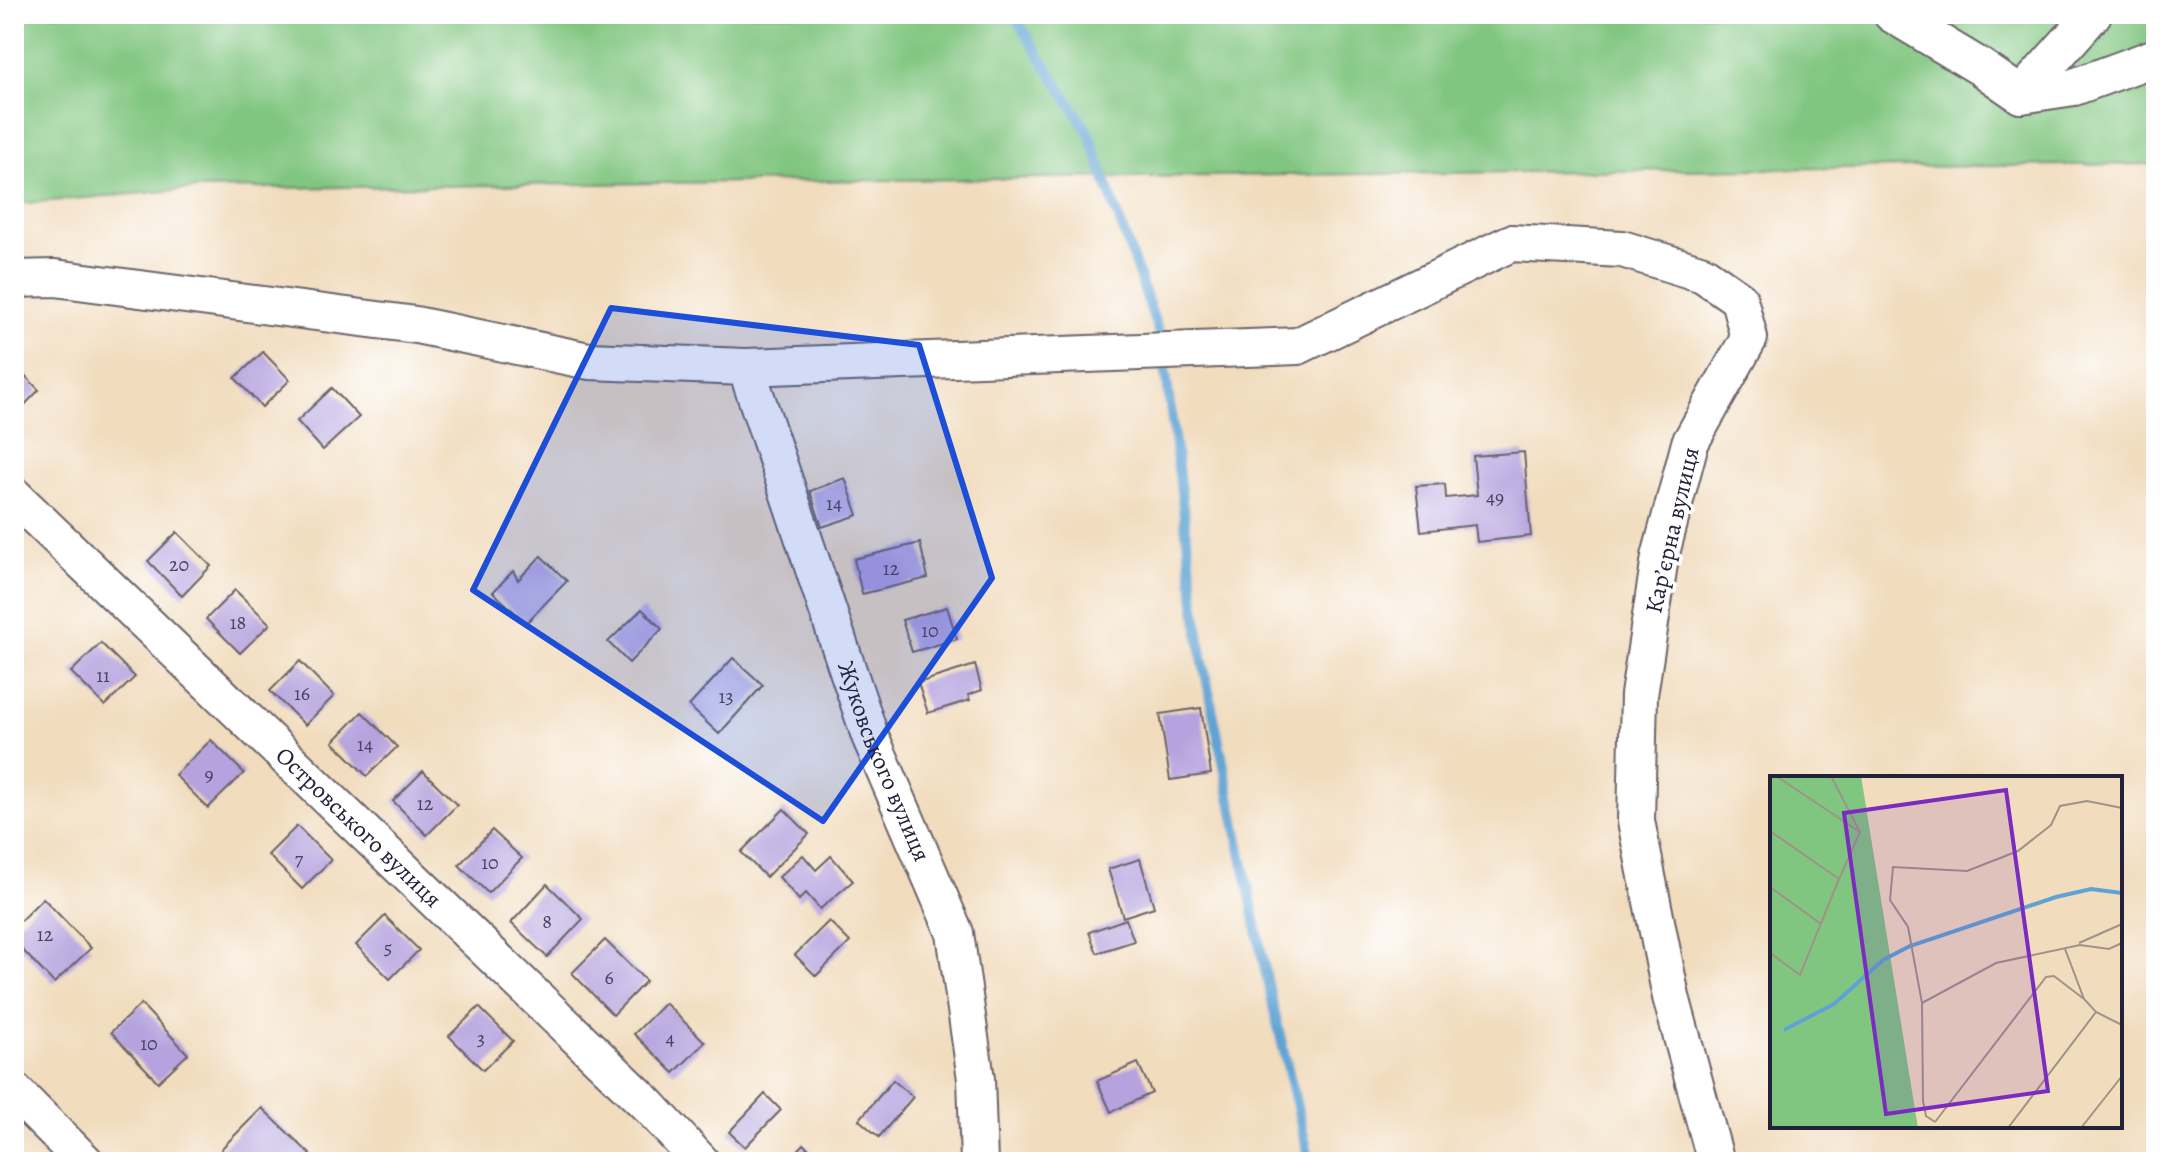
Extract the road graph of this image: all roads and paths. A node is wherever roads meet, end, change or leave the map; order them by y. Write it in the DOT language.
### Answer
graph roads {
  1 [pos="1892,14"];
  2 [pos="2093,14"];
  3 [pos="2156,57"];
  4 [pos="2021,95"];
  5 [pos="14,279"];
  6 [pos="746,367"];
  7 [pos="14,496"];
  8 [pos="14,1091"];
  9 [pos="85,1162"];
  10 [pos="701,1162"];
  11 [pos="979,1162"];
  12 [pos="1716,1162"];
  1 -- 4 [label="street"];
  2 -- 4 [label="street"];
  3 -- 4 [label="street"];
  5 -- 6 [label="street, Карʼєрна вулиця"];
  6 -- 11 [label="street, Жуковського вулиця"];
  6 -- 12 [label="street, Карʼєрна вулиця"];
  7 -- 10 [label="street, Островського вулиця"];
  8 -- 9 [label="street"];
}
